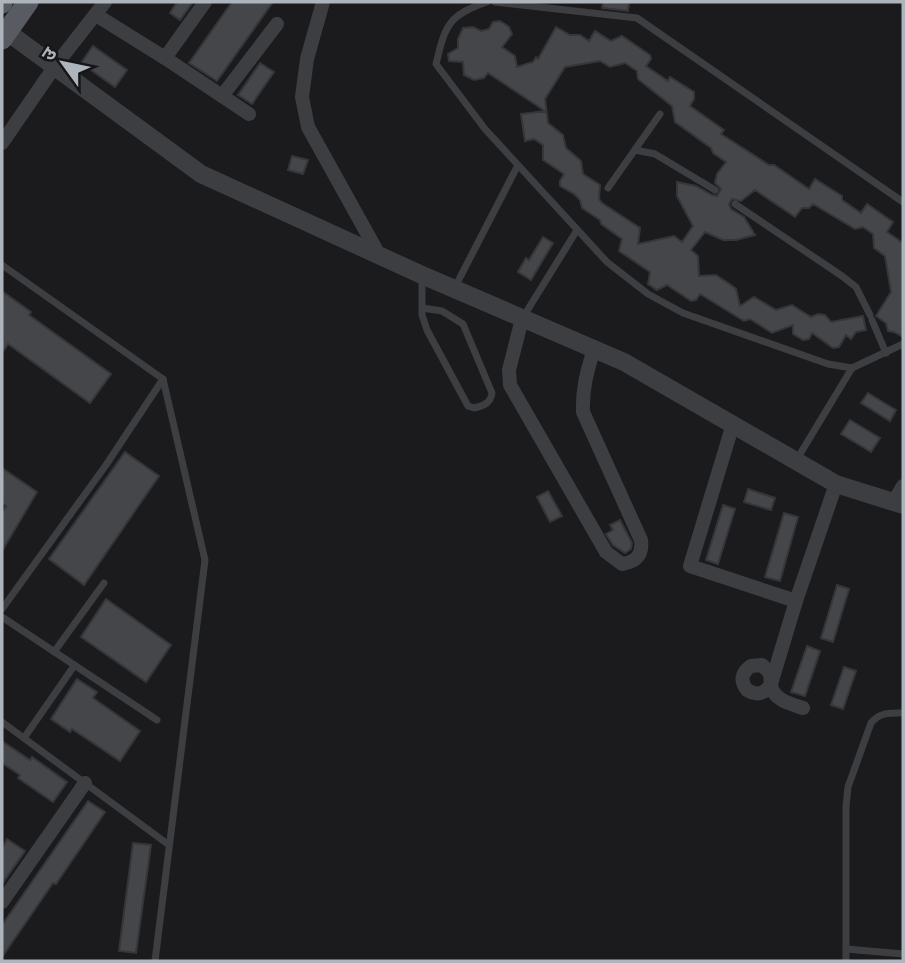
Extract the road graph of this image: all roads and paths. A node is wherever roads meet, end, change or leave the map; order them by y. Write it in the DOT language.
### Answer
graph roads {
  1 [pos="28,2"];
  2 [pos="105,2"];
  3 [pos="205,2"];
  4 [pos="323,2"];
  5 [pos="487,2"];
  6 [pos="495,2"];
  7 [pos="96,15"];
  8 [pos="276,24"];
  9 [pos="4,33"];
  10 [pos="165,58"];
  11 [pos="55,66"];
  12 [pos="222,96"];
  13 [pos="249,114"];
  14 [pos="660,114"];
  15 [pos="2,143"];
  16 [pos="635,150"];
  17 [pos="518,165"];
  18 [pos="608,188"];
  19 [pos="715,190"];
  20 [pos="903,202"];
  21 [pos="735,204"];
  22 [pos="577,230"];
  23 [pos="378,253"];
  24 [pos="2,265"];
  25 [pos="422,275"];
  26 [pos="454,289"];
  27 [pos="422,308"];
  28 [pos="522,319"];
  29 [pos="903,344"];
  30 [pos="594,349"];
  31 [pos="886,353"];
  32 [pos="852,368"];
  33 [pos="163,379"];
  34 [pos="733,424"];
  35 [pos="796,460"];
  36 [pos="836,484"];
  37 [pos="903,486"];
  38 [pos="898,504"];
  39 [pos="104,583"];
  40 [pos="796,601"];
  41 [pos="2,609"];
  42 [pos="2,617"];
  43 [pos="54,652"];
  44 [pos="74,666"];
  45 [pos="803,708"];
  46 [pos="903,713"];
  47 [pos="157,720"];
  48 [pos="2,722"];
  49 [pos="24,738"];
  50 [pos="85,783"];
  51 [pos="169,845"];
  52 [pos="2,902"];
  53 [pos="846,949"];
  54 [pos="903,954"];
  55 [pos="155,961"];
  56 [pos="846,961"];
  1 -- 9 [label="main road"];
  2 -- 7 [label="street"];
  3 -- 10 [label="street"];
  4 -- 23 [label="street"];
  5 -- 17 [label="lane"];
  6 -- 20 [label="lane"];
  7 -- 10 [label="street"];
  7 -- 11 [label="street"];
  8 -- 12 [label="street"];
  9 -- 11 [label="street"];
  10 -- 12 [label="street"];
  11 -- 15 [label="street"];
  11 -- 23 [label="street"];
  12 -- 13 [label="street"];
  14 -- 16 [label="lane"];
  16 -- 18 [label="lane"];
  16 -- 19 [label="lane"];
  17 -- 22 [label="lane"];
  17 -- 26 [label="lane"];
  21 -- 31 [label="lane"];
  22 -- 28 [label="lane"];
  22 -- 32 [label="lane"];
  23 -- 25 [label="street"];
  24 -- 33 [label="lane"];
  25 -- 26 [label="street"];
  25 -- 27 [label="lane"];
  26 -- 28 [label="street"];
  27 -- 27 [label="lane"];
  28 -- 30 [label="street"];
  28 -- 30 [label="street"];
  29 -- 31 [label="lane"];
  30 -- 34 [label="street"];
  31 -- 32 [label="lane"];
  32 -- 35 [label="lane"];
  33 -- 41 [label="lane"];
  33 -- 51 [label="lane"];
  34 -- 35 [label="street"];
  34 -- 40 [label="street"];
  35 -- 36 [label="street"];
  36 -- 38 [label="street"];
  36 -- 40 [label="street"];
  37 -- 38 [label="street"];
  39 -- 43 [label="lane"];
  40 -- 45 [label="street"];
  42 -- 43 [label="lane"];
  43 -- 44 [label="lane"];
  44 -- 47 [label="lane"];
  44 -- 49 [label="lane"];
  46 -- 53 [label="lane"];
  48 -- 49 [label="lane"];
  49 -- 50 [label="lane"];
  50 -- 51 [label="lane"];
  50 -- 52 [label="street"];
  51 -- 55 [label="lane"];
  53 -- 54 [label="lane"];
  53 -- 56 [label="lane"];
}
